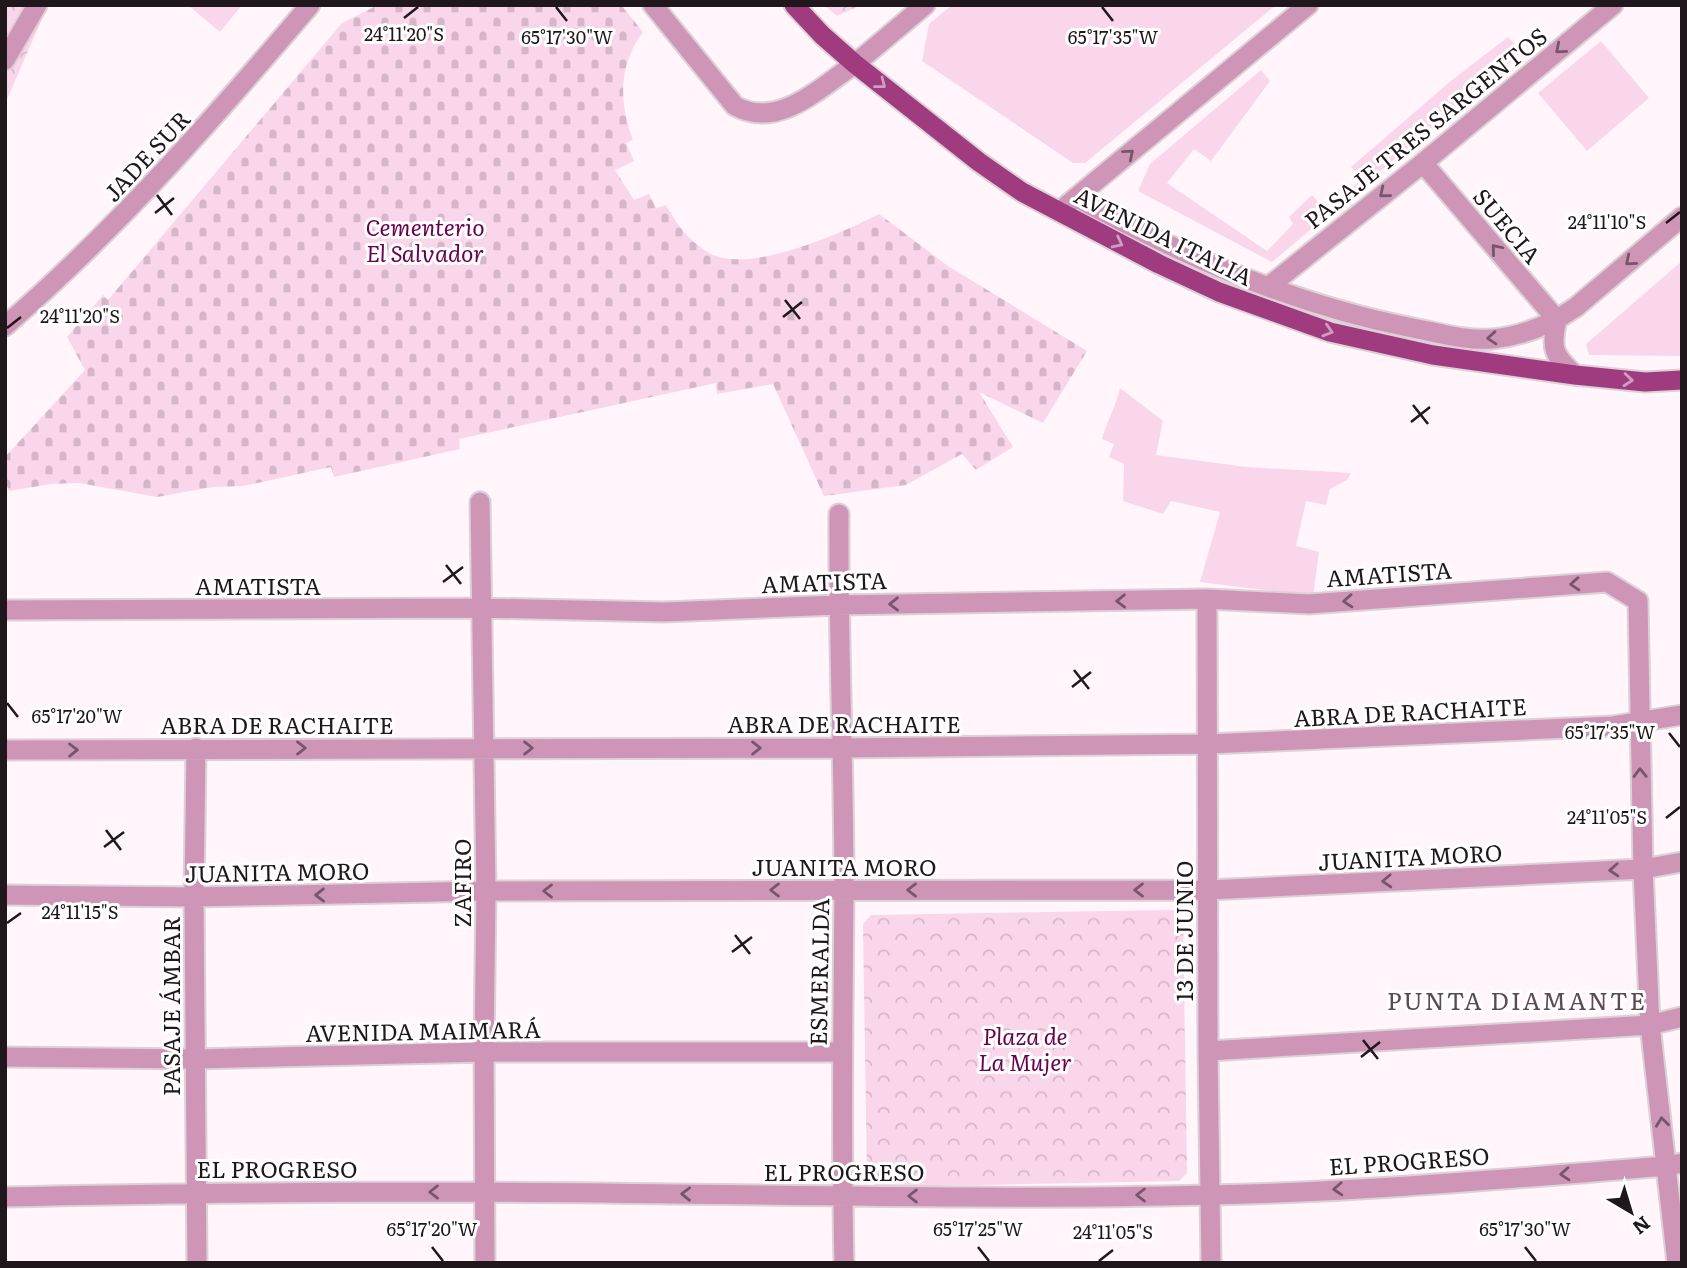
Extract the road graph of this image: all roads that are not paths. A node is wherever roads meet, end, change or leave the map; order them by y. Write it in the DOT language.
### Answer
graph roads {
  1 [pos="37,5"];
  2 [pos="310,5"];
  3 [pos="653,5"];
  4 [pos="794,5"];
  5 [pos="925,5"];
  6 [pos="1308,5"];
  7 [pos="1613,5"];
  8 [pos="5,60"];
  9 [pos="855,64"];
  10 [pos="1423,163"];
  11 [pos="1077,198"];
  12 [pos="1058,212"];
  13 [pos="1682,217"];
  14 [pos="1268,287"];
  15 [pos="1557,320"];
  16 [pos="5,326"];
  17 [pos="1575,375"];
  18 [pos="1682,380"];
  19 [pos="480,502"];
  20 [pos="839,514"];
  21 [pos="1206,598"];
  22 [pos="838,605"];
  23 [pos="480,608"];
  24 [pos="5,610"];
  25 [pos="1682,715"];
  26 [pos="1639,721"];
  27 [pos="1208,744"];
  28 [pos="196,748"];
  29 [pos="484,748"];
  30 [pos="841,748"];
  31 [pos="5,750"];
  32 [pos="1682,862"];
  33 [pos="1643,869"];
  34 [pos="844,890"];
  35 [pos="1208,890"];
  36 [pos="486,891"];
  37 [pos="5,895"];
  38 [pos="194,897"];
  39 [pos="1682,1017"];
  40 [pos="1650,1025"];
  41 [pos="1208,1051"];
  42 [pos="484,1052"];
  43 [pos="841,1052"];
  44 [pos="5,1058"];
  45 [pos="195,1059"];
  46 [pos="1675,1165"];
  47 [pos="484,1192"];
  48 [pos="196,1193"];
  49 [pos="1209,1195"];
  50 [pos="842,1196"];
  51 [pos="5,1197"];
  52 [pos="197,1263"];
  53 [pos="485,1263"];
  54 [pos="844,1263"];
  55 [pos="1211,1263"];
  56 [pos="1677,1263"];
  1 -- 8 [label="street"];
  2 -- 16 [label="street, JADE SUR"];
  3 -- 9 [label="street"];
  4 -- 9 [label="main road, AVENIDA ITALIA"];
  5 -- 9 [label="street"];
  11 -- 6 [label="street, one-way"];
  7 -- 10 [label="street, PASAJE TRES SARGENTOS, one-way"];
  9 -- 12 [label="main road, AVENIDA ITALIA, one-way"];
  10 -- 14 [label="street, PASAJE TRES SARGENTOS, one-way"];
  15 -- 10 [label="street, SUECIA, one-way"];
  11 -- 12 [label="street"];
  11 -- 14 [label="street, AVENIDA ITALIA"];
  12 -- 17 [label="main road, AVENIDA ITALIA, one-way"];
  13 -- 15 [label="street, AVENIDA ITALIA, one-way"];
  15 -- 14 [label="street, AVENIDA ITALIA, one-way"];
  15 -- 17 [label="street"];
  17 -- 18 [label="main road, AVENIDA ITALIA, one-way"];
  19 -- 23 [label="street, ZAFIRO"];
  20 -- 22 [label="street, ESMERALDA"];
  21 -- 22 [label="street, AMATISTA, one-way"];
  26 -- 21 [label="street, AMATISTA, one-way"];
  21 -- 27 [label="street, 13 DE JUNIO"];
  22 -- 23 [label="street, AMATISTA"];
  22 -- 30 [label="street, ESMERALDA"];
  23 -- 24 [label="street, AMATISTA"];
  23 -- 29 [label="street, ZAFIRO"];
  25 -- 26 [label="street, ABRA DE RACHAITE"];
  26 -- 27 [label="street, ABRA DE RACHAITE"];
  33 -- 26 [label="street, one-way"];
  27 -- 30 [label="street, ABRA DE RACHAITE"];
  27 -- 35 [label="street, 13 DE JUNIO"];
  28 -- 29 [label="street, ABRA DE RACHAITE, one-way"];
  31 -- 28 [label="street, ABRA DE RACHAITE, one-way"];
  28 -- 38 [label="street, PASAJE ÁMBAR"];
  29 -- 30 [label="street, ABRA DE RACHAITE, one-way"];
  29 -- 36 [label="street, ZAFIRO"];
  30 -- 34 [label="street, ESMERALDA"];
  32 -- 33 [label="street, JUANITA MORO"];
  33 -- 35 [label="street, JUANITA MORO, one-way"];
  33 -- 40 [label="street"];
  35 -- 34 [label="street, JUANITA MORO, one-way"];
  34 -- 36 [label="street, JUANITA MORO, one-way"];
  34 -- 43 [label="street, ESMERALDA"];
  35 -- 41 [label="street, 13 DE JUNIO"];
  36 -- 38 [label="street, JUANITA MORO, one-way"];
  36 -- 42 [label="street, ZAFIRO"];
  37 -- 38 [label="street, JUANITA MORO"];
  38 -- 45 [label="street, PASAJE ÁMBAR"];
  39 -- 40 [label="street"];
  40 -- 41 [label="street"];
  46 -- 40 [label="street, one-way"];
  41 -- 49 [label="street, 13 DE JUNIO"];
  42 -- 43 [label="street, AVENIDA MAIMARÁ"];
  42 -- 45 [label="street, AVENIDA MAIMARÁ"];
  42 -- 47 [label="street, ZAFIRO"];
  43 -- 50 [label="street, ESMERALDA"];
  44 -- 45 [label="street, AVENIDA MAIMARÁ"];
  45 -- 48 [label="street, PASAJE ÁMBAR"];
  46 -- 49 [label="street, EL PROGRESO, one-way"];
  46 -- 56 [label="street"];
  47 -- 48 [label="street, EL PROGRESO, one-way"];
  50 -- 47 [label="street, EL PROGRESO, one-way"];
  47 -- 53 [label="street, ZAFIRO"];
  48 -- 51 [label="street, EL PROGRESO"];
  48 -- 52 [label="street, PASAJE ÁMBAR"];
  49 -- 50 [label="street, EL PROGRESO, one-way"];
  49 -- 55 [label="street, 13 DE JUNIO"];
  50 -- 54 [label="street, ESMERALDA"];
}
